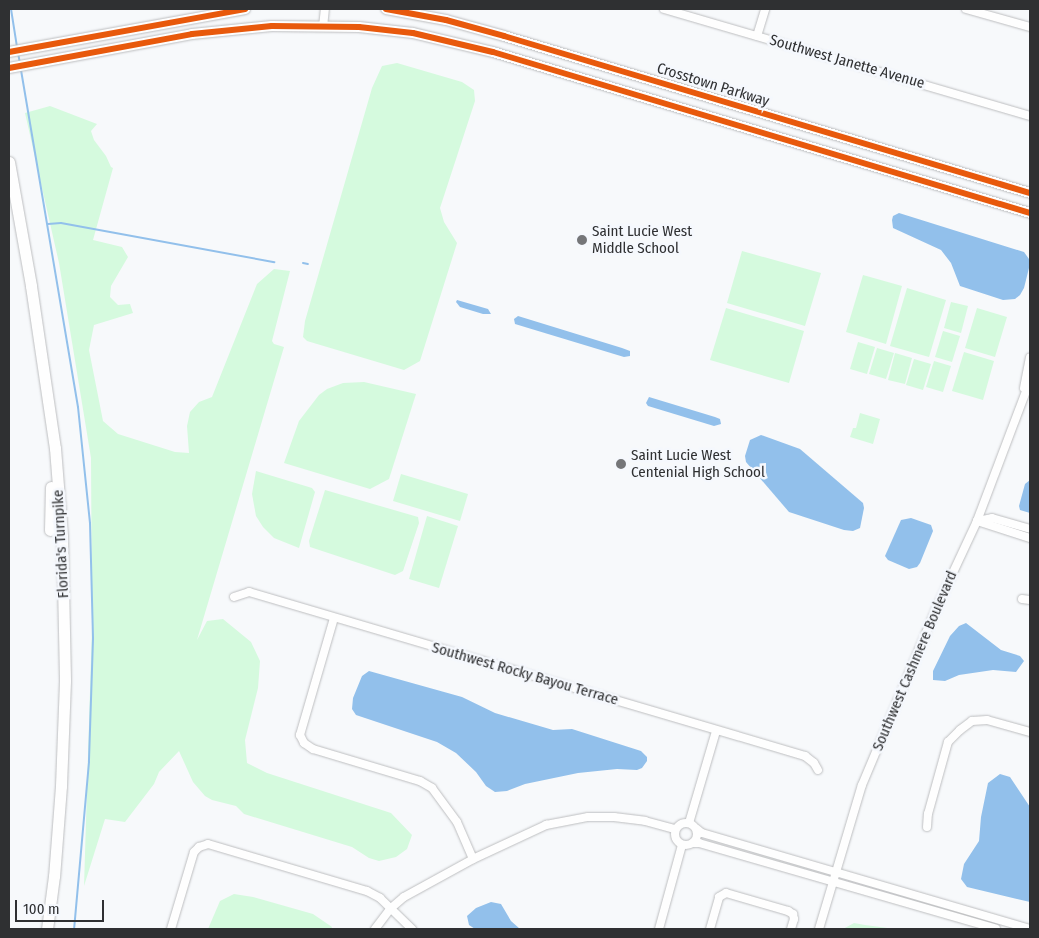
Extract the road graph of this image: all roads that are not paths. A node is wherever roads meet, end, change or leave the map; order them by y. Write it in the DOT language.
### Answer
graph roads {
  1 [pos="246,9"];
  2 [pos="325,9"];
  3 [pos="386,9"];
  4 [pos="664,9"];
  5 [pos="765,9"];
  6 [pos="966,9"];
  7 [pos="323,26"];
  8 [pos="1030,27"];
  9 [pos="757,36"];
  10 [pos="9,52"];
  11 [pos="9,68"];
  12 [pos="1030,116"];
  13 [pos="9,162"];
  14 [pos="1030,193"];
  15 [pos="1030,212"];
  16 [pos="1030,358"];
  17 [pos="1030,381"];
  18 [pos="1023,397"];
  19 [pos="50,419"];
  20 [pos="978,521"];
  21 [pos="1030,529"];
  22 [pos="50,530"];
  23 [pos="1030,538"];
  24 [pos="234,597"];
  25 [pos="334,618"];
  26 [pos="716,730"];
  27 [pos="1030,732"];
  28 [pos="818,770"];
  29 [pos="689,823"];
  30 [pos="927,827"];
  31 [pos="675,829"];
  32 [pos="697,829"];
  33 [pos="693,843"];
  34 [pos="682,844"];
  35 [pos="750,847"];
  36 [pos="749,858"];
  37 [pos="473,859"];
  38 [pos="836,871"];
  39 [pos="833,883"];
  40 [pos="390,909"];
  41 [pos="46,929"];
  42 [pos="172,929"];
  43 [pos="375,929"];
  44 [pos="412,929"];
  45 [pos="658,929"];
  46 [pos="710,929"];
  47 [pos="791,929"];
  48 [pos="819,929"];
  49 [pos="996,929"];
  50 [pos="1030,929"];
  1 -- 10 [label="main road"];
  2 -- 7 [label="street"];
  3 -- 14 [label="main road, Crosstown Parkway"];
  4 -- 9 [label="street, Southwest Janette Avenue"];
  5 -- 9 [label="street"];
  6 -- 8 [label="street"];
  7 -- 11 [label="main road, Crosstown Parkway"];
  7 -- 15 [label="main road, Crosstown Parkway"];
  9 -- 12 [label="street, Southwest Janette Avenue"];
  13 -- 19 [label="highway, Florida's Turnpike"];
  16 -- 18 [label="street, Southwest Cashmere Boulevard"];
  17 -- 18 [label="street, Southwest Cashmere Boulevard"];
  18 -- 20 [label="street, Southwest Cashmere Boulevard"];
  19 -- 22 [label="highway"];
  19 -- 41 [label="highway, Florida's Turnpike"];
  20 -- 21 [label="street"];
  20 -- 23 [label="street"];
  20 -- 38 [label="street, Southwest Cashmere Boulevard"];
  24 -- 25 [label="street, Southwest Rocky Bayou Terrace"];
  25 -- 26 [label="street, Southwest Rocky Bayou Terrace"];
  25 -- 37 [label="street"];
  26 -- 28 [label="street, Southwest Rocky Bayou Terrace"];
  26 -- 29 [label="street"];
  27 -- 30 [label="street"];
  29 -- 31 [label="street"];
  29 -- 32 [label="street"];
  31 -- 34 [label="street"];
  31 -- 37 [label="street"];
  32 -- 33 [label="street"];
  32 -- 35 [label="street"];
  33 -- 34 [label="street"];
  33 -- 36 [label="street"];
  34 -- 45 [label="street"];
  35 -- 36 [label="street"];
  35 -- 38 [label="street"];
  36 -- 39 [label="street"];
  37 -- 40 [label="street"];
  38 -- 39 [label="street, Southwest Cashmere Boulevard"];
  38 -- 50 [label="street"];
  39 -- 48 [label="street, Southwest Cashmere Boulevard"];
  39 -- 49 [label="street"];
  40 -- 42 [label="street"];
  40 -- 43 [label="street"];
  40 -- 44 [label="street"];
  46 -- 47 [label="street"];
}
